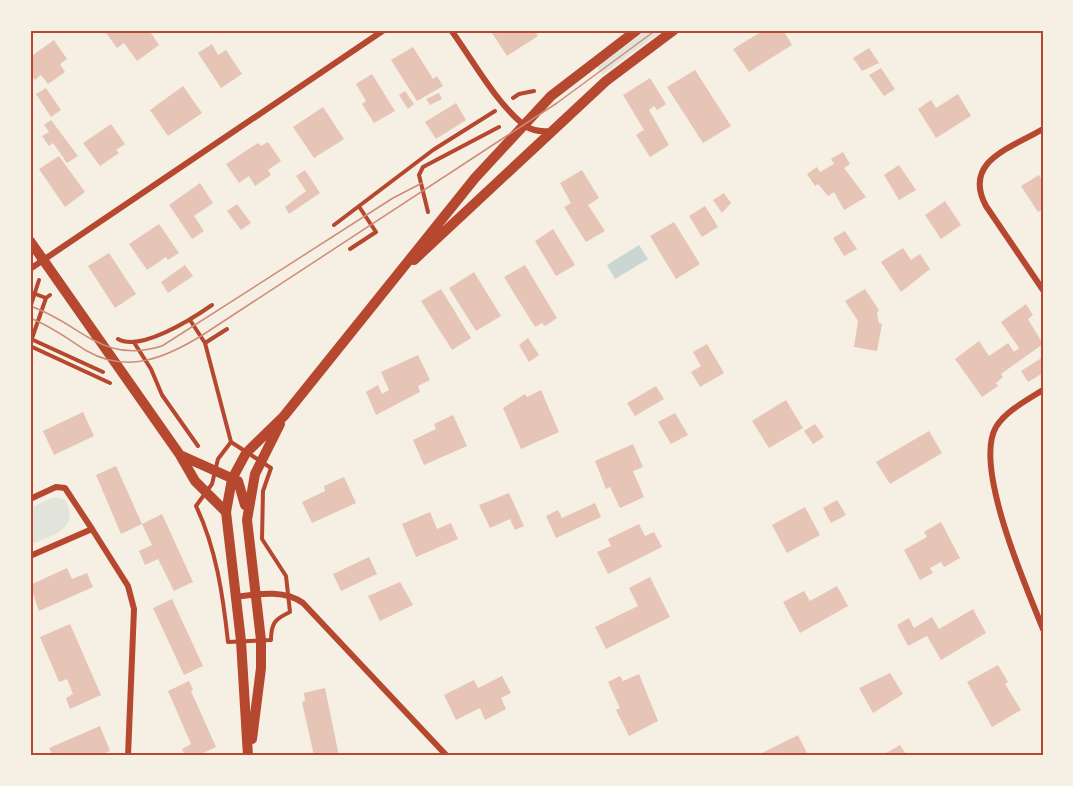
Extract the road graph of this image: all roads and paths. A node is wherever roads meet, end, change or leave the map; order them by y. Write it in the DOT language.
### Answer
graph roads {
  1 [pos="384,30"];
  2 [pos="451,30"];
  3 [pos="637,30"];
  4 [pos="674,30"];
  5 [pos="551,96"];
  6 [pos="504,104"];
  7 [pos="524,125"];
  8 [pos="1043,129"];
  9 [pos="551,131"];
  10 [pos="360,208"];
  11 [pos="427,216"];
  12 [pos="334,225"];
  13 [pos="30,241"];
  14 [pos="350,249"];
  15 [pos="44,260"];
  16 [pos="404,268"];
  17 [pos="30,269"];
  18 [pos="1043,290"];
  19 [pos="32,293"];
  20 [pos="212,305"];
  21 [pos="30,308"];
  22 [pos="190,320"];
  23 [pos="227,328"];
  24 [pos="30,342"];
  25 [pos="205,343"];
  26 [pos="114,380"];
  27 [pos="1043,390"];
  28 [pos="116,392"];
  29 [pos="284,416"];
  30 [pos="231,442"];
  31 [pos="203,454"];
  32 [pos="180,455"];
  33 [pos="211,456"];
  34 [pos="218,459"];
  35 [pos="232,478"];
  36 [pos="193,496"];
  37 [pos="30,499"];
  38 [pos="199,501"];
  39 [pos="226,512"];
  40 [pos="247,520"];
  41 [pos="92,529"];
  42 [pos="30,556"];
  43 [pos="256,594"];
  44 [pos="236,597"];
  45 [pos="1043,629"];
  46 [pos="128,756"];
  47 [pos="249,756"];
  48 [pos="447,756"];
  1 -- 15 [label="street"];
  2 -- 6 [label="street"];
  3 -- 5 [label="street"];
  4 -- 9 [label="street"];
  5 -- 6 [label="path"];
  5 -- 7 [label="street"];
  6 -- 7 [label="street"];
  6 -- 10 [label="path"];
  7 -- 9 [label="street"];
  7 -- 11 [label="path"];
  7 -- 16 [label="street"];
  8 -- 18 [label="street"];
  9 -- 16 [label="street"];
  10 -- 12 [label="path"];
  10 -- 14 [label="path"];
  13 -- 15 [label="street"];
  15 -- 17 [label="street"];
  15 -- 19 [label="path"];
  15 -- 32 [label="street"];
  16 -- 29 [label="street"];
  19 -- 21 [label="path"];
  19 -- 24 [label="path"];
  20 -- 22 [label="path"];
  22 -- 25 [label="path"];
  22 -- 31 [label="path"];
  23 -- 25 [label="path"];
  24 -- 26 [label="path"];
  24 -- 28 [label="path"];
  25 -- 30 [label="path"];
  27 -- 45 [label="street"];
  29 -- 35 [label="street"];
  29 -- 40 [label="street"];
  32 -- 35 [label="street"];
  32 -- 39 [label="street"];
  33 -- 34 [label="path"];
  35 -- 39 [label="street"];
  35 -- 40 [label="street"];
  36 -- 38 [label="path"];
  37 -- 41 [label="street"];
  39 -- 44 [label="street"];
  40 -- 43 [label="street"];
  41 -- 42 [label="street"];
  41 -- 46 [label="street"];
  43 -- 44 [label="street"];
  43 -- 47 [label="street"];
  43 -- 48 [label="street"];
  44 -- 47 [label="street"];
}
